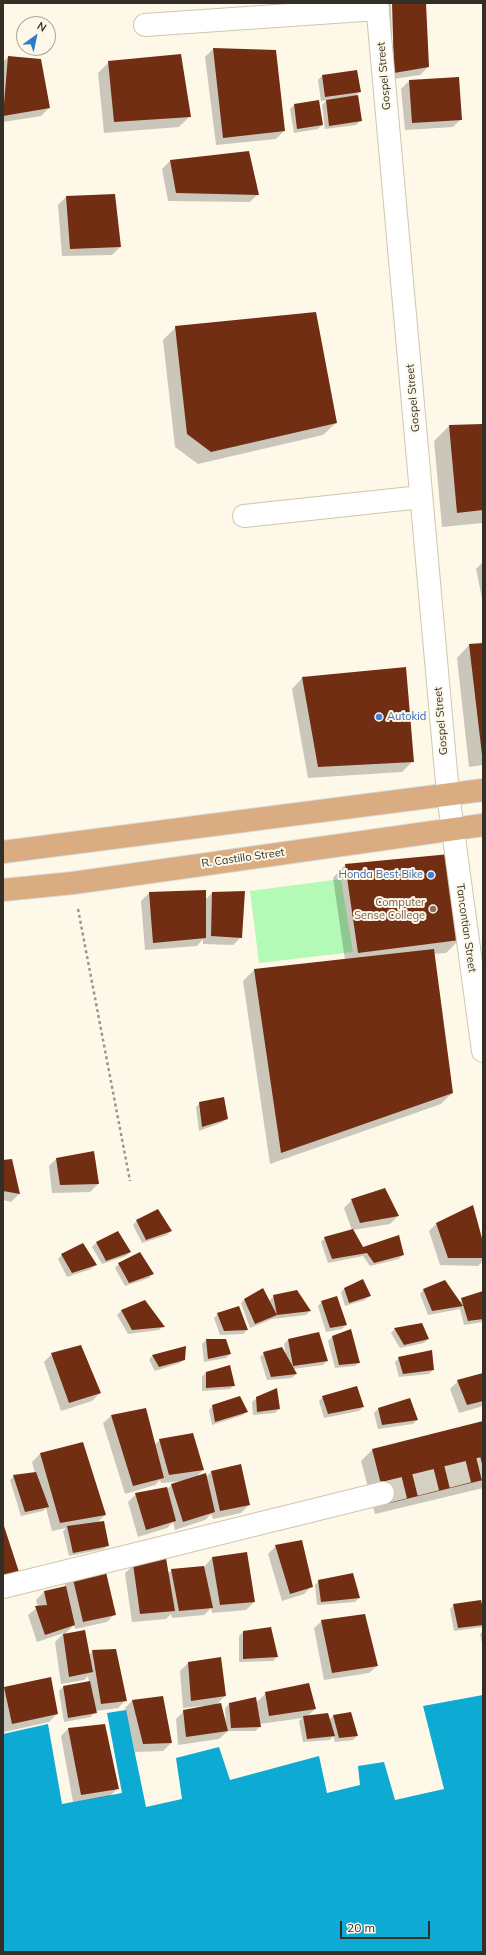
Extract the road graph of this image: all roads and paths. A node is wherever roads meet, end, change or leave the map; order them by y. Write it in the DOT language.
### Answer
graph roads {
  1 [pos="378,6"];
  2 [pos="146,25"];
  3 [pos="422,497"];
  4 [pos="244,516"];
  5 [pos="483,790"];
  6 [pos="448,794"];
  7 [pos="483,825"];
  8 [pos="451,828"];
  9 [pos="3,852"];
  10 [pos="73,883"];
  11 [pos="3,890"];
  12 [pos="483,1051"];
  13 [pos="130,1181"];
  14 [pos="383,1493"];
  15 [pos="3,1587"];
  1 -- 2 [label="street"];
  1 -- 3 [label="street, Gospel Street"];
  3 -- 4 [label="street"];
  3 -- 6 [label="street, Gospel Street"];
  5 -- 6 [label="main road"];
  6 -- 8 [label="street, Gospel Street"];
  6 -- 9 [label="main road"];
  7 -- 8 [label="main road, R. Castillo Street"];
  8 -- 10 [label="main road, R. Castillo Street"];
  8 -- 12 [label="street, Tancontian Street"];
  10 -- 11 [label="main road, R. Castillo Street"];
  10 -- 13 [label="path"];
  14 -- 15 [label="street"];
}
